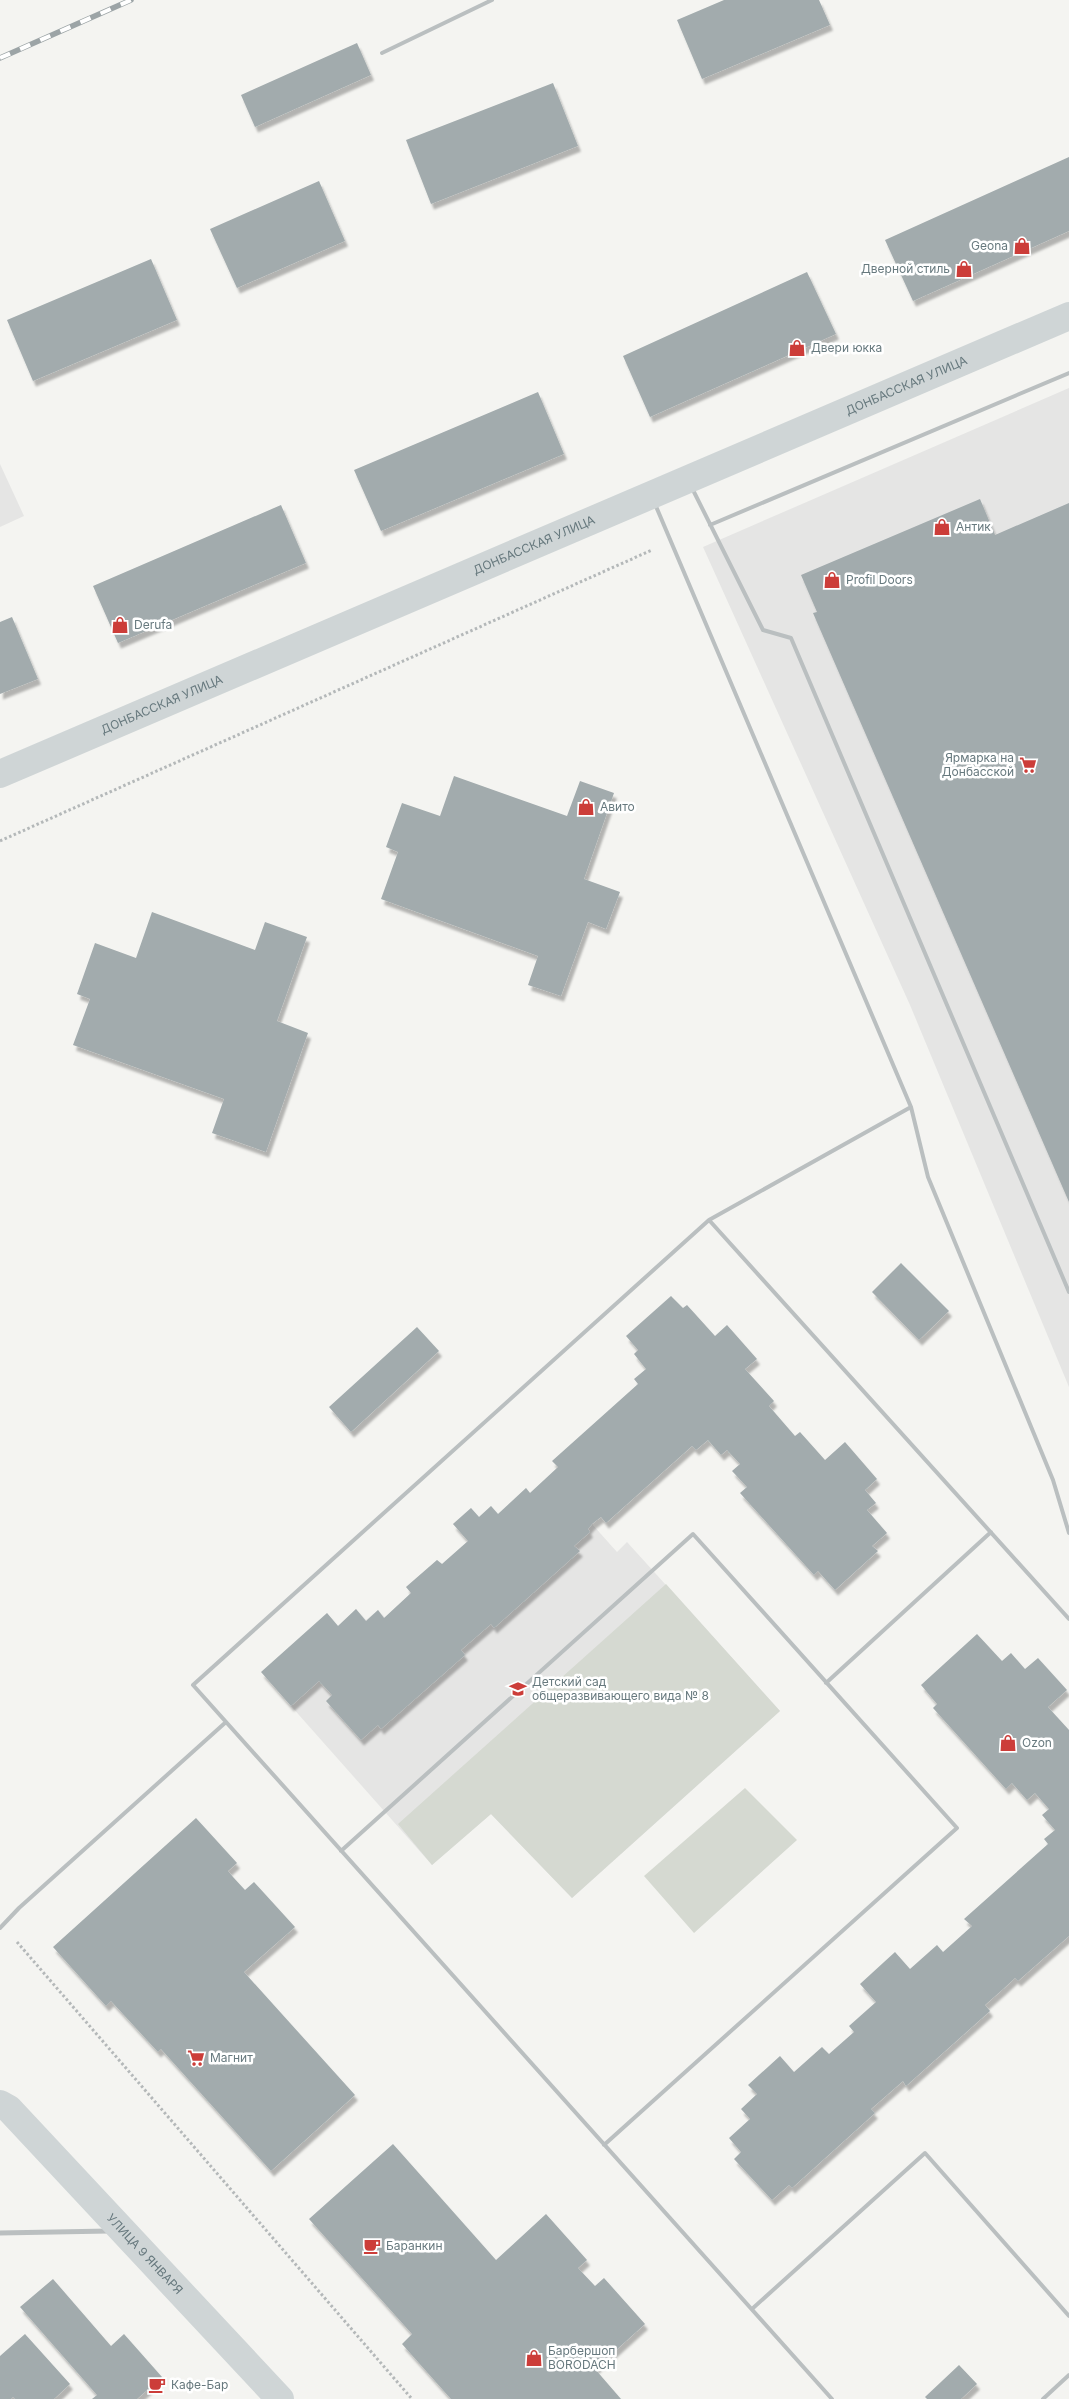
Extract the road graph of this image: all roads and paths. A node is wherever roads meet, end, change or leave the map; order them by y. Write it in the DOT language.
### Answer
graph roads {
  1 [pos="492,0"];
  2 [pos="382,53"];
  3 [pos="1069,316"];
  4 [pos="1069,373"];
  5 [pos="687,479"];
  6 [pos="651,494"];
  7 [pos="710,525"];
  8 [pos="670,541"];
  9 [pos="0,774"];
  10 [pos="0,841"];
  11 [pos="911,1107"];
  12 [pos="709,1220"];
  13 [pos="1069,1292"];
  14 [pos="991,1532"];
  15 [pos="1069,1533"];
  16 [pos="1069,1619"];
  17 [pos="826,1682"];
  18 [pos="226,1722"];
  19 [pos="340,1850"];
  20 [pos="1,1926"];
  21 [pos="3,2104"];
  22 [pos="604,2145"];
  23 [pos="124,2230"];
  24 [pos="0,2234"];
  25 [pos="752,2309"];
  26 [pos="1069,2316"];
  27 [pos="1069,2376"];
  28 [pos="280,2399"];
  29 [pos="412,2399"];
  30 [pos="832,2399"];
  31 [pos="1043,2399"];
  1 -- 2 [label="lane"];
  3 -- 5 [label="street, ДОНБАССКАЯ УЛИЦА"];
  4 -- 7 [label="lane"];
  5 -- 6 [label="street, ДОНБАССКАЯ УЛИЦА"];
  5 -- 7 [label="lane"];
  6 -- 8 [label="lane"];
  6 -- 9 [label="street, ДОНБАССКАЯ УЛИЦА"];
  7 -- 13 [label="lane"];
  8 -- 10 [label="path"];
  8 -- 11 [label="lane"];
  11 -- 12 [label="lane"];
  11 -- 15 [label="lane"];
  12 -- 14 [label="lane"];
  12 -- 18 [label="lane"];
  14 -- 16 [label="lane"];
  14 -- 17 [label="lane"];
  17 -- 19 [label="lane"];
  17 -- 22 [label="lane"];
  18 -- 19 [label="lane"];
  18 -- 20 [label="lane"];
  19 -- 22 [label="lane"];
  20 -- 29 [label="path"];
  21 -- 23 [label="street, УЛИЦА 9 ЯНВАРЯ"];
  22 -- 25 [label="lane"];
  23 -- 24 [label="street"];
  23 -- 28 [label="street, УЛИЦА 9 ЯНВАРЯ"];
  25 -- 26 [label="lane"];
  25 -- 30 [label="lane"];
  27 -- 31 [label="lane"];
}
